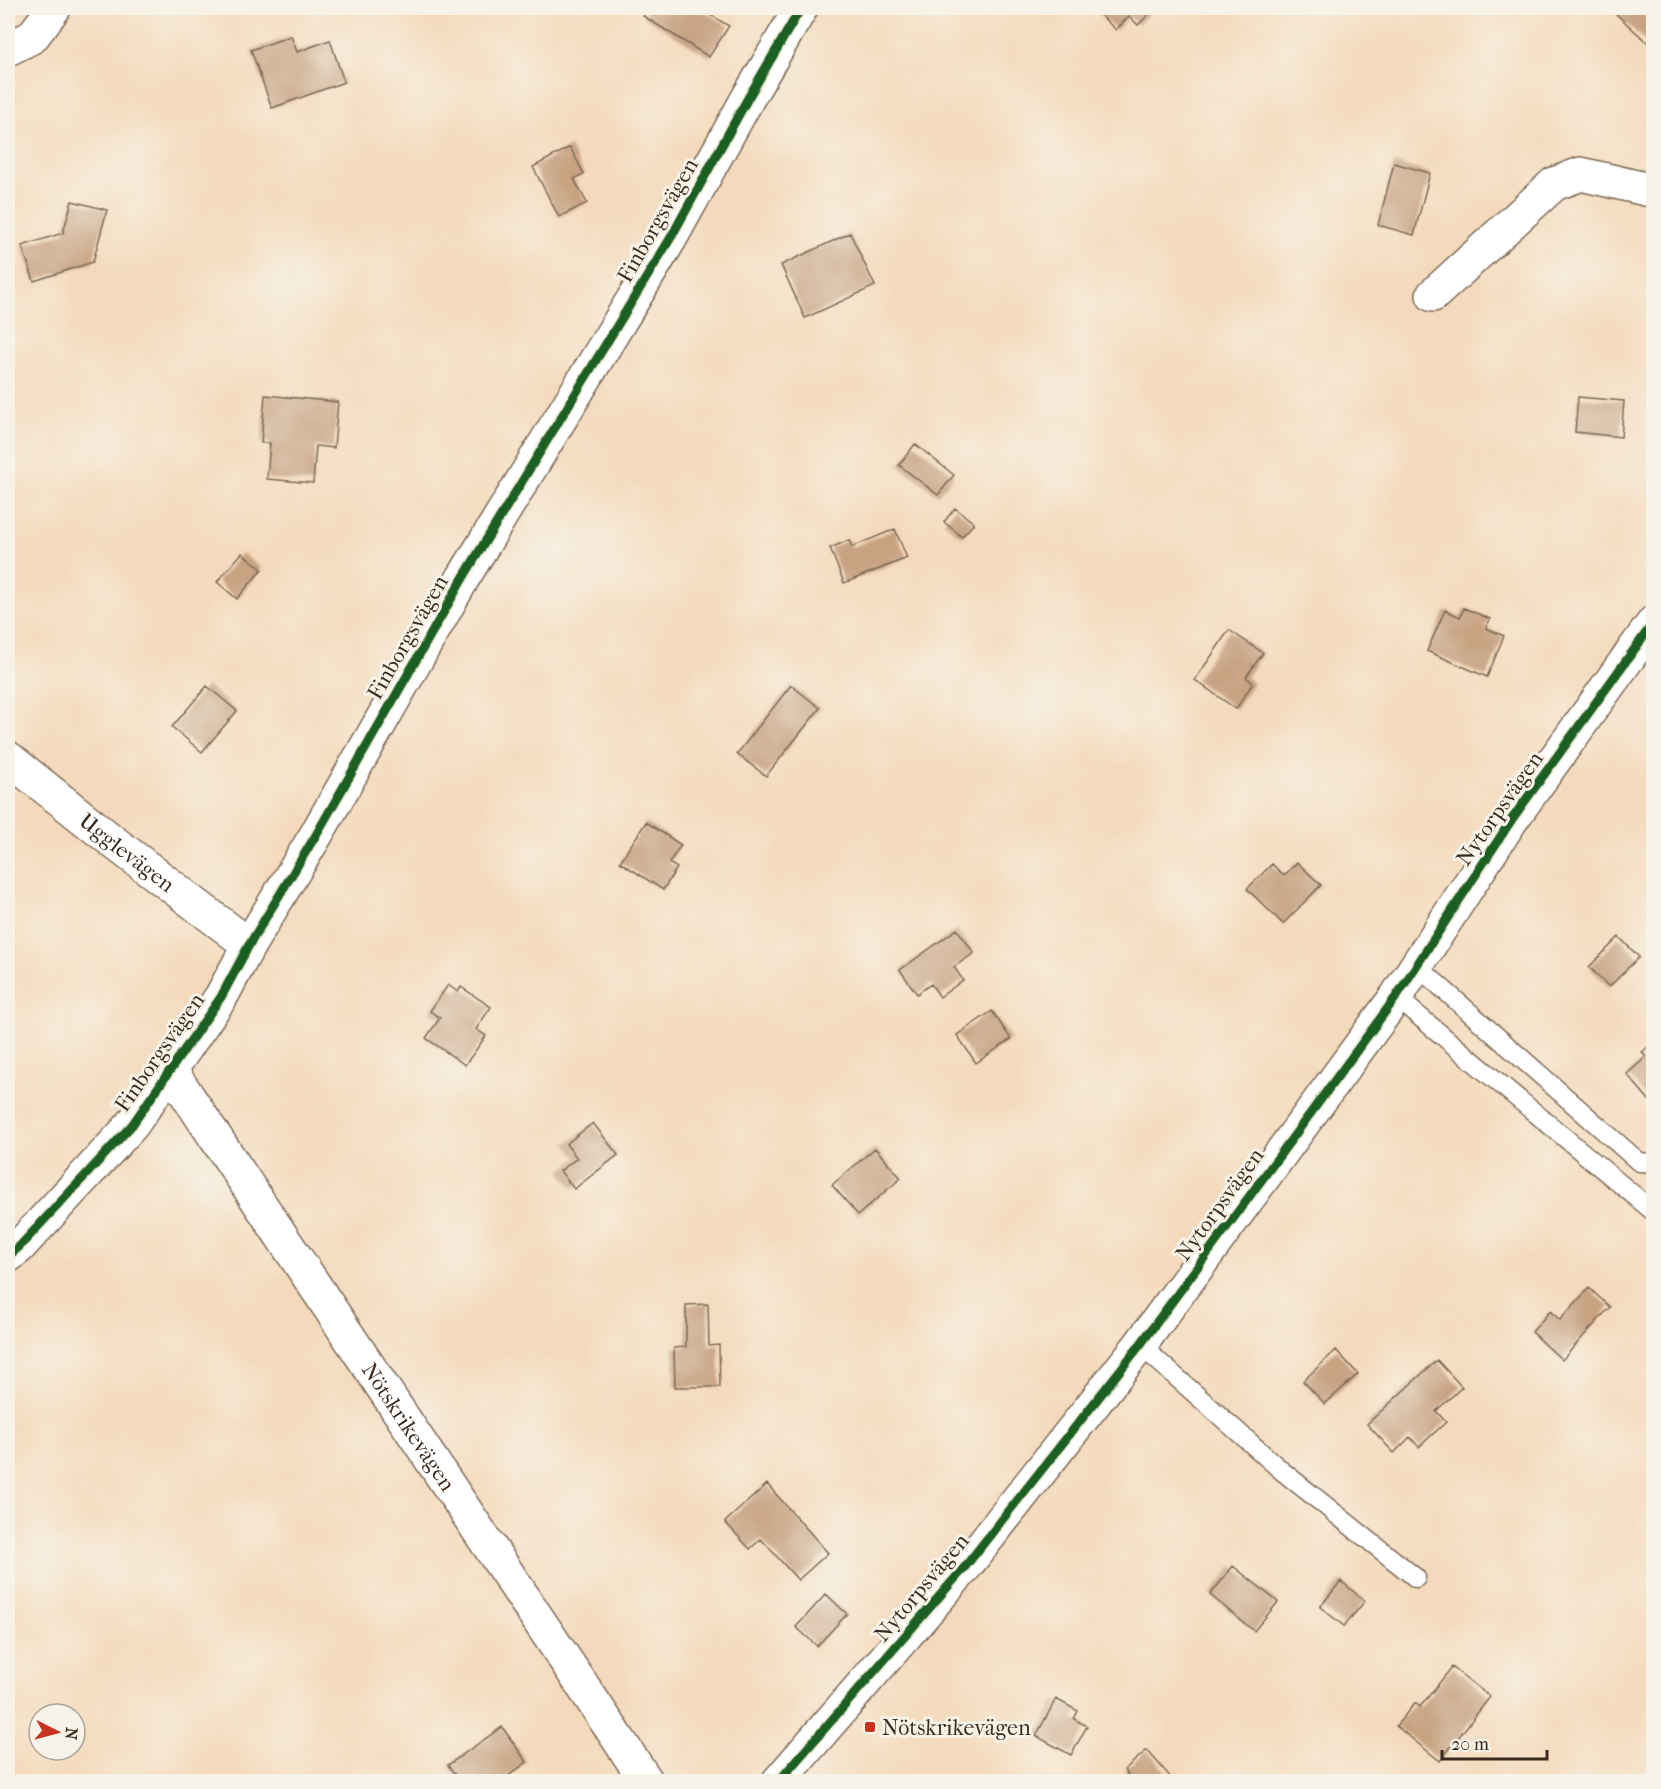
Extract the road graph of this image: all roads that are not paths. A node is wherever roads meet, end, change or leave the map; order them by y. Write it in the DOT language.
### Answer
graph roads {
  1 [pos="54,8"];
  2 [pos="801,8"];
  3 [pos="8,49"];
  4 [pos="1653,191"];
  5 [pos="1434,295"];
  6 [pos="1653,622"];
  7 [pos="8,758"];
  8 [pos="249,945"];
  9 [pos="1417,966"];
  10 [pos="1396,997"];
  11 [pos="171,1071"];
  12 [pos="1653,1163"];
  13 [pos="1653,1212"];
  14 [pos="8,1256"];
  15 [pos="1140,1345"];
  16 [pos="1416,1578"];
  17 [pos="647,1782"];
  18 [pos="778,1782"];
  1 -- 3 [label="street"];
  2 -- 8 [label="street, Finborgsvägen"];
  4 -- 5 [label="street"];
  6 -- 9 [label="street, Nytorpsvägen"];
  7 -- 8 [label="street, Ugglevägen"];
  8 -- 11 [label="street, Finborgsvägen"];
  9 -- 10 [label="street, Nytorpsvägen"];
  9 -- 12 [label="lane"];
  10 -- 13 [label="lane"];
  10 -- 15 [label="street, Nytorpsvägen"];
  11 -- 14 [label="street, Finborgsvägen"];
  11 -- 17 [label="street, Nötskrikevägen"];
  15 -- 16 [label="lane"];
  15 -- 18 [label="street, Nytorpsvägen"];
}
